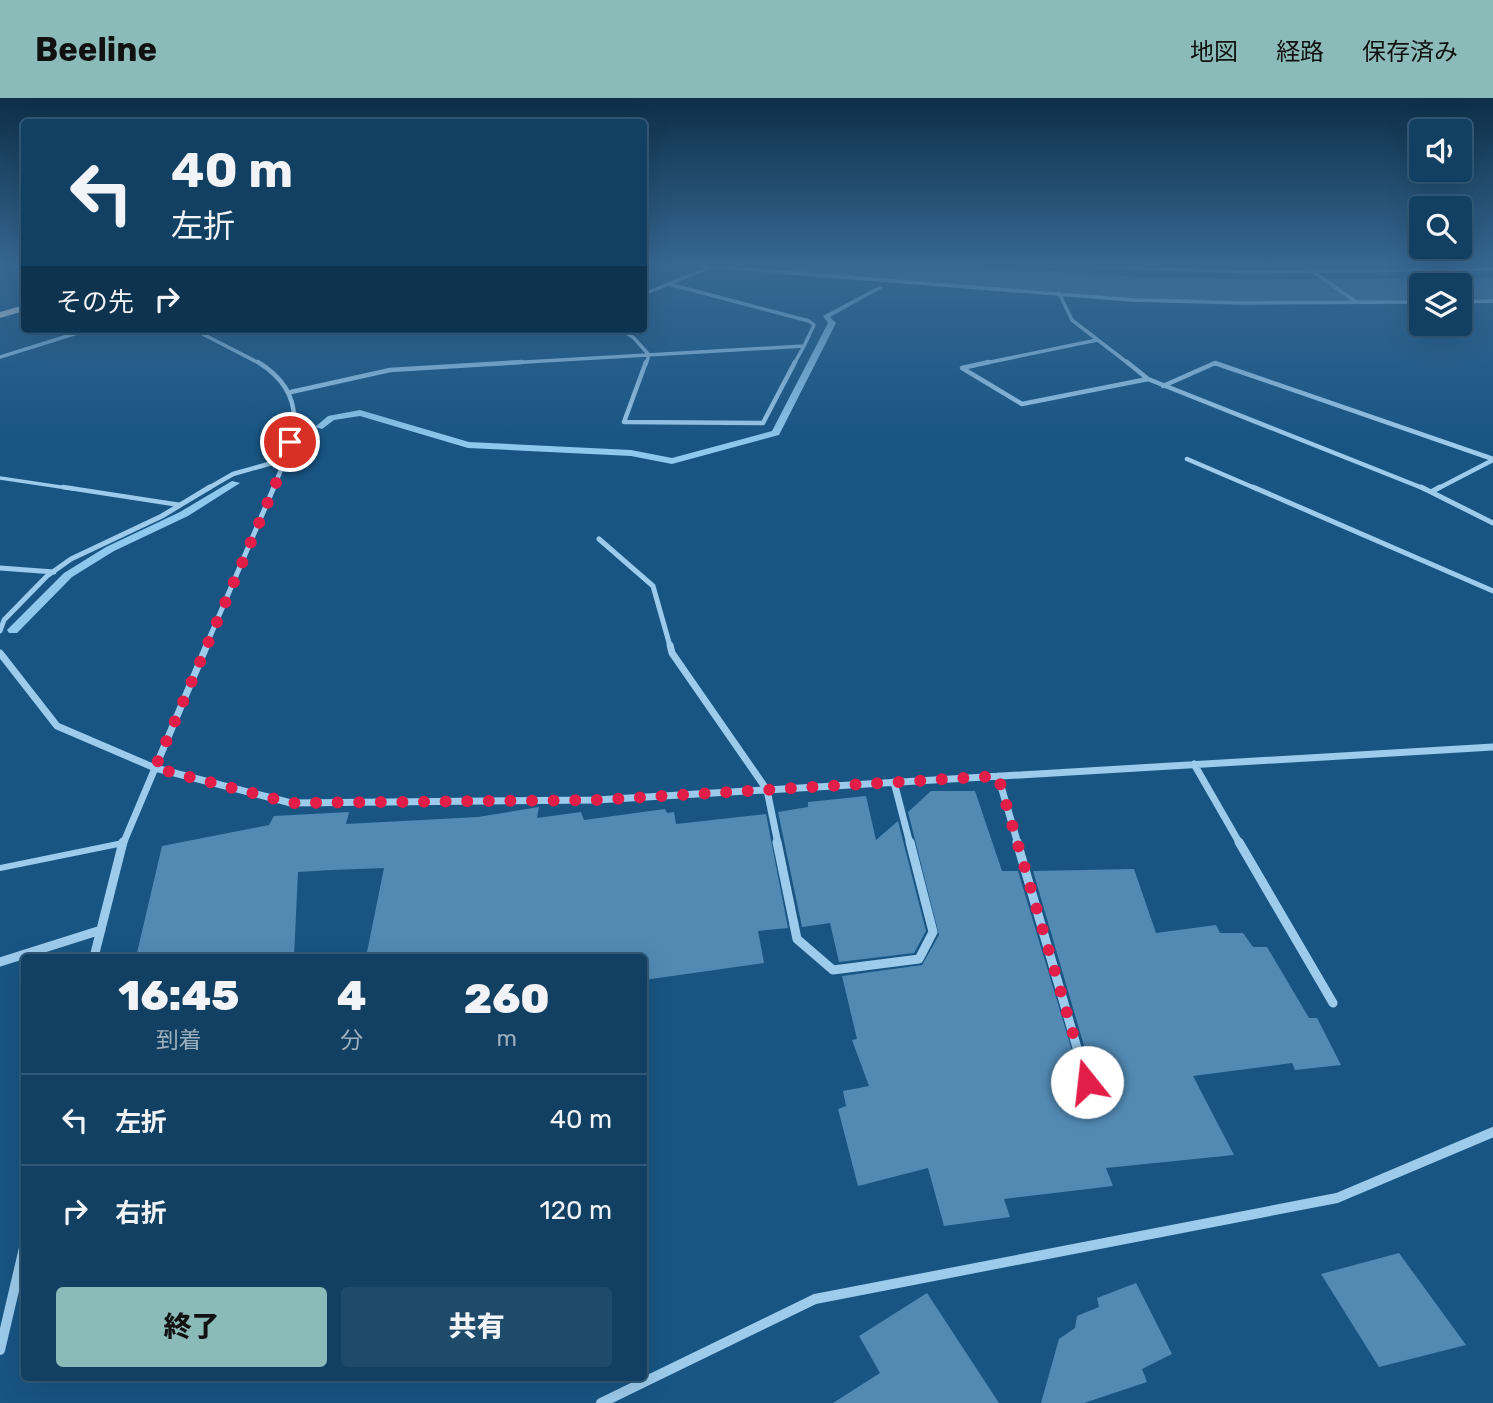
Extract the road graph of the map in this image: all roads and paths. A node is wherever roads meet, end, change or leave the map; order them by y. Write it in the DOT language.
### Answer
graph roads {
  1 [pos="814,325"];
  2 [pos="1078,325"];
  3 [pos="77,333"];
  4 [pos="201,333"];
  5 [pos="627,333"];
  6 [pos="1097,340"];
  7 [pos="804,346"];
  8 [pos="649,355"];
  9 [pos="0,357"];
  10 [pos="1148,379"];
  11 [pos="1164,386"];
  12 [pos="291,392"];
  13 [pos="286,459"];
  14 [pos="1187,459"];
  15 [pos="1493,459"];
  16 [pos="0,478"];
  17 [pos="1431,492"];
  18 [pos="181,505"];
  19 [pos="1493,523"];
  20 [pos="599,539"];
  21 [pos="0,568"];
  22 [pos="54,572"];
  23 [pos="1493,591"];
  24 [pos="0,631"];
  25 [pos="0,653"];
  26 [pos="1493,747"];
  27 [pos="1194,764"];
  28 [pos="155,768"];
  29 [pos="998,776"];
  30 [pos="894,782"];
  31 [pos="767,790"];
  32 [pos="123,843"];
  33 [pos="0,868"];
  34 [pos="101,930"];
  35 [pos="25,954"];
  36 [pos="95,954"];
  37 [pos="21,955"];
  38 [pos="0,962"];
  39 [pos="1333,1003"];
  40 [pos="1087,1082"];
  41 [pos="1493,1132"];
  42 [pos="21,1261"];
  43 [pos="0,1350"];
  44 [pos="646,1381"];
  45 [pos="647,1381"];
  46 [pos="601,1403"];
  1 -- 7 [label="street"];
  2 -- 6 [label="street"];
  3 -- 9 [label="street"];
  4 -- 12 [label="street"];
  5 -- 8 [label="street"];
  6 -- 10 [label="street"];
  6 -- 10 [label="street"];
  7 -- 8 [label="street"];
  7 -- 8 [label="street"];
  8 -- 12 [label="street"];
  10 -- 11 [label="street"];
  11 -- 15 [label="street"];
  11 -- 17 [label="street"];
  12 -- 13 [label="street"];
  13 -- 18 [label="street"];
  13 -- 28 [label="street"];
  14 -- 23 [label="street"];
  15 -- 17 [label="street"];
  16 -- 18 [label="lane"];
  17 -- 19 [label="street"];
  18 -- 22 [label="street"];
  20 -- 31 [label="street"];
  21 -- 22 [label="street"];
  22 -- 24 [label="street"];
  25 -- 28 [label="street"];
  26 -- 27 [label="street"];
  27 -- 29 [label="street"];
  27 -- 39 [label="street"];
  28 -- 31 [label="street"];
  28 -- 32 [label="street"];
  29 -- 30 [label="street"];
  29 -- 40 [label="street"];
  30 -- 31 [label="street"];
  30 -- 31 [label="street"];
  32 -- 33 [label="lane"];
  32 -- 34 [label="street"];
  34 -- 35 [label="street"];
  34 -- 36 [label="street"];
  37 -- 38 [label="street"];
  41 -- 45 [label="street"];
  42 -- 43 [label="street"];
  44 -- 46 [label="street"];
}
